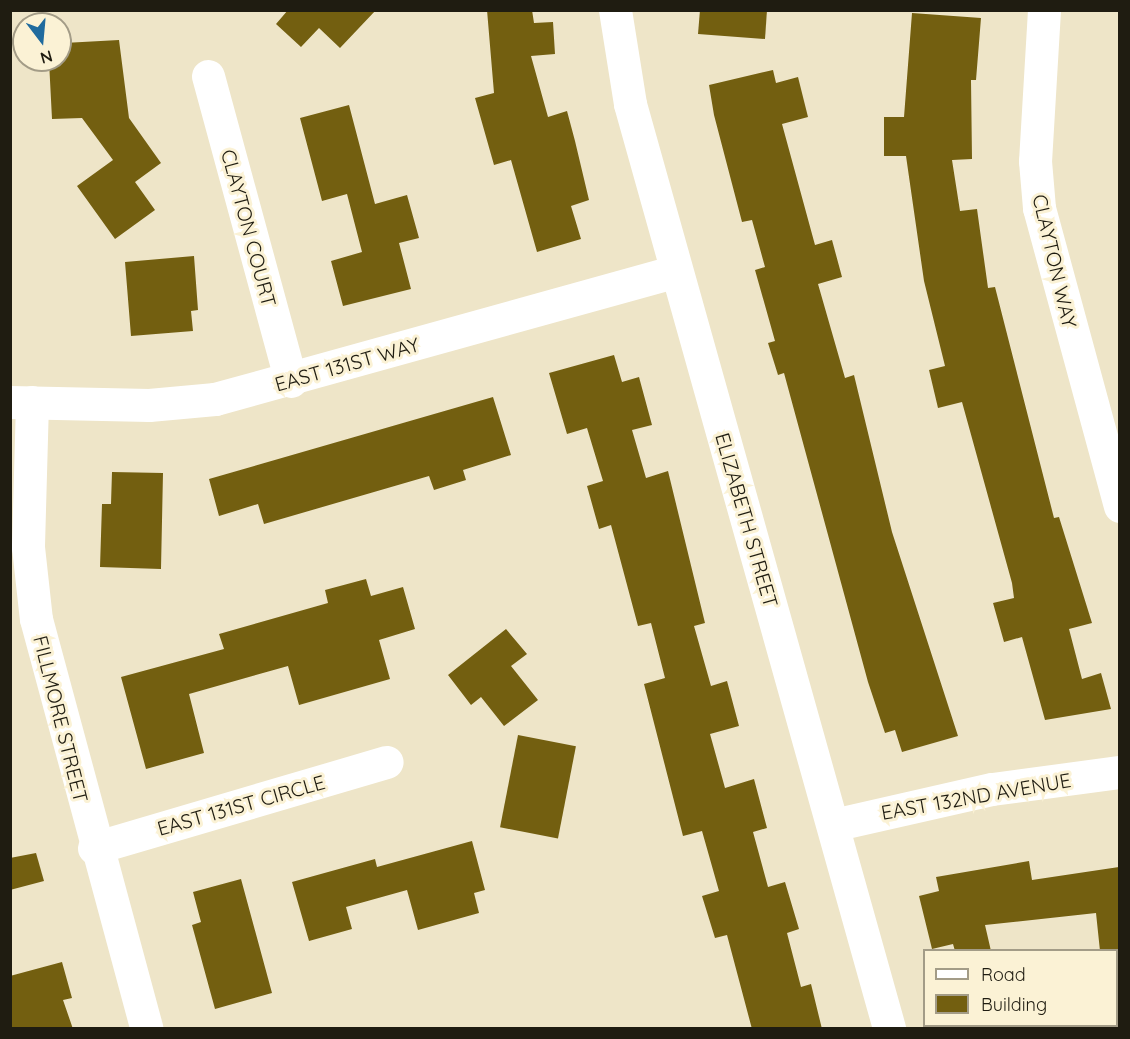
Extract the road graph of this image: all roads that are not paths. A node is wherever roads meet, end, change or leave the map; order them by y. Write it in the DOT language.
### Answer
graph roads {
  1 [pos="615,10"];
  2 [pos="1044,10"];
  3 [pos="208,76"];
  4 [pos="676,271"];
  5 [pos="291,381"];
  6 [pos="22,402"];
  7 [pos="1107,416"];
  8 [pos="1119,506"];
  9 [pos="387,762"];
  10 [pos="1119,772"];
  11 [pos="833,825"];
  12 [pos="94,848"];
  13 [pos="146,1029"];
  14 [pos="889,1029"];
  1 -- 4 [label="street, ELIZABETH STREET"];
  2 -- 7 [label="street, CLAYTON WAY"];
  3 -- 5 [label="street, CLAYTON COURT"];
  4 -- 5 [label="street, EAST 131ST WAY"];
  4 -- 11 [label="street, ELIZABETH STREET"];
  5 -- 6 [label="street, EAST 131ST WAY"];
  6 -- 12 [label="street, FILLMORE STREET"];
  7 -- 8 [label="street, CLAYTON WAY"];
  9 -- 12 [label="street, EAST 131ST CIRCLE"];
  10 -- 11 [label="street, EAST 132ND AVENUE"];
  11 -- 14 [label="street, ELIZABETH STREET"];
  12 -- 13 [label="street, FILLMORE STREET"];
}
